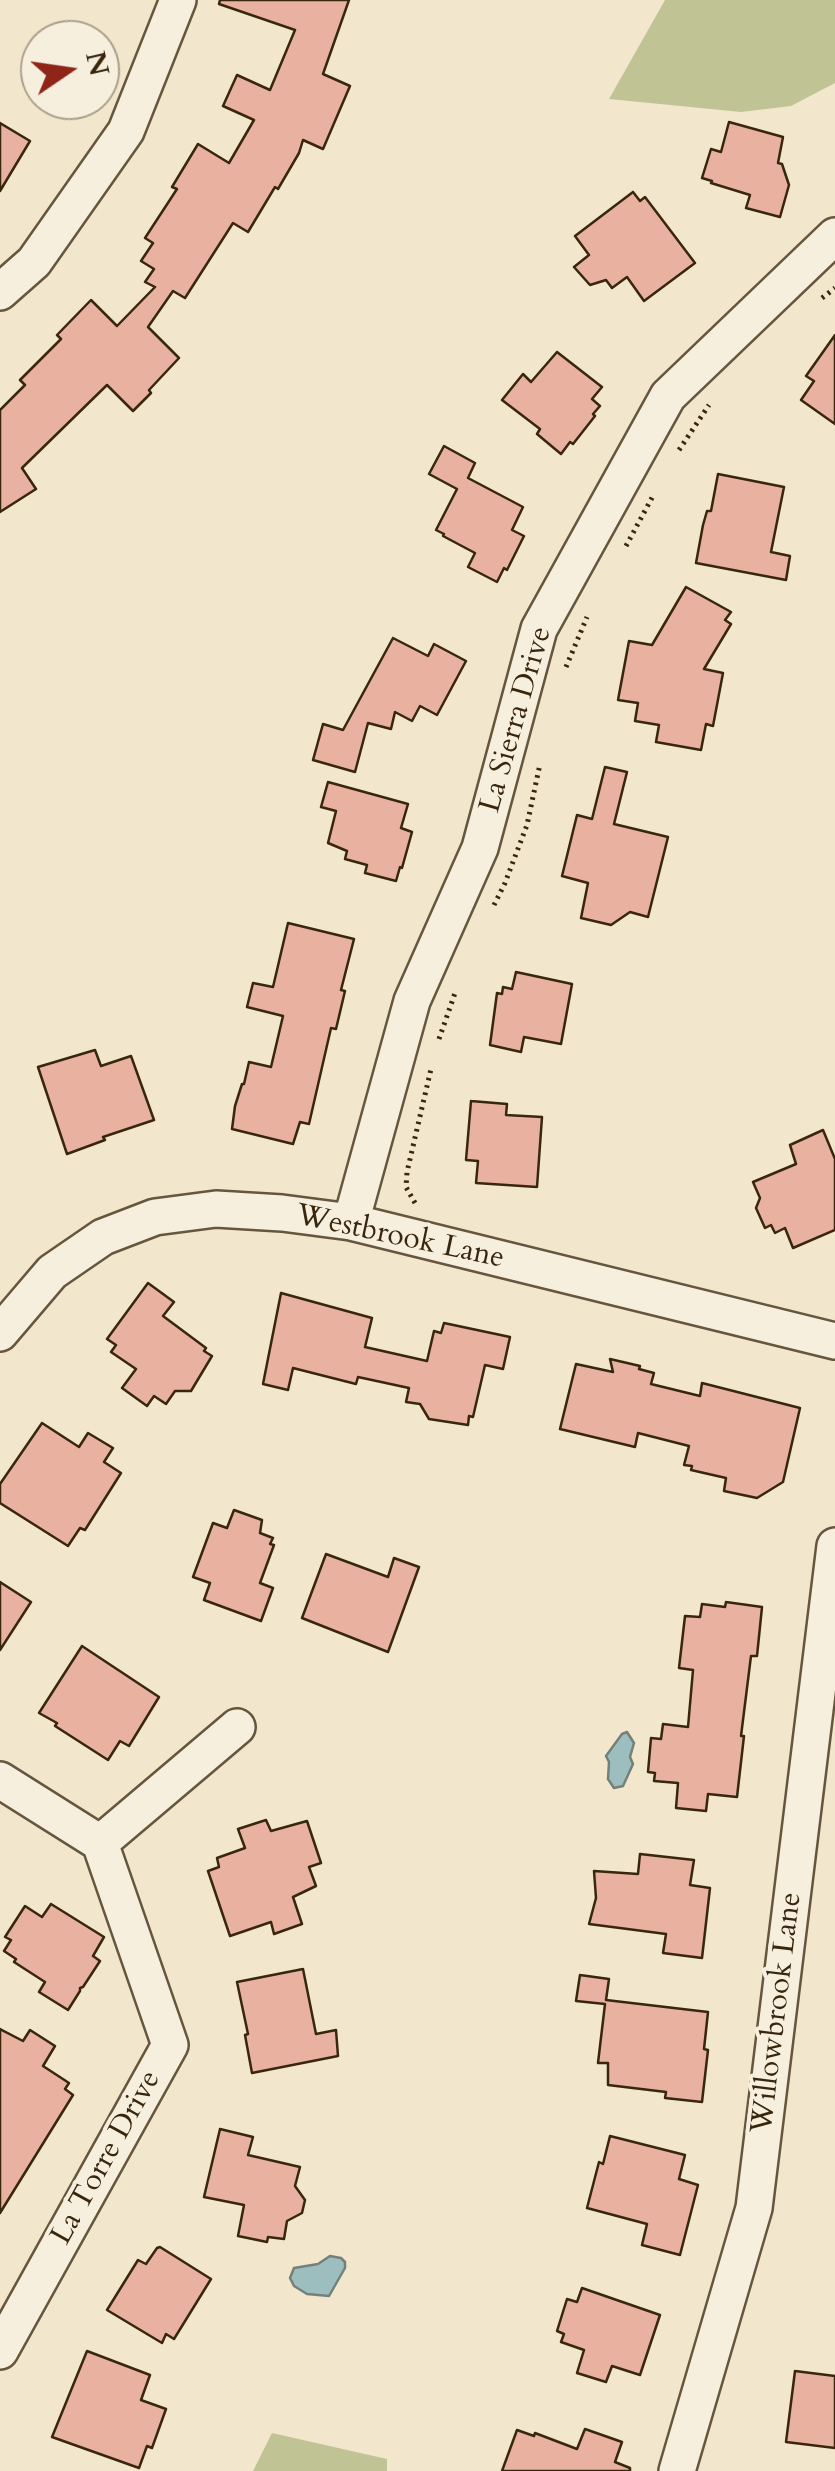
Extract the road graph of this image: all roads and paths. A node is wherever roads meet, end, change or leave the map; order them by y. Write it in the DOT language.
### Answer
graph roads {
  1 [pos="178,0"];
  2 [pos="835,236"];
  3 [pos="0,292"];
  4 [pos="715,398"];
  5 [pos="675,456"];
  6 [pos="656,491"];
  7 [pos="622,552"];
  8 [pos="588,613"];
  9 [pos="563,675"];
  10 [pos="542,754"];
  11 [pos="488,916"];
  12 [pos="456,989"];
  13 [pos="438,1043"];
  14 [pos="434,1056"];
  15 [pos="406,1187"];
  16 [pos="351,1222"];
  17 [pos="0,1334"];
  18 [pos="835,1341"];
  19 [pos="835,1546"];
  20 [pos="238,1726"];
  21 [pos="0,1780"];
  22 [pos="100,1843"];
  23 [pos="0,2351"];
  24 [pos="677,2471"];
  1 -- 3 [label="street"];
  2 -- 16 [label="street, La Sierra Drive"];
  4 -- 5 [label="path"];
  6 -- 7 [label="path"];
  8 -- 9 [label="path"];
  10 -- 11 [label="path"];
  12 -- 13 [label="path"];
  14 -- 15 [label="path"];
  16 -- 17 [label="street, Westbrook Lane"];
  16 -- 18 [label="street, Westbrook Lane"];
  19 -- 24 [label="street, Willowbrook Lane"];
  20 -- 22 [label="street"];
  21 -- 22 [label="street"];
  22 -- 23 [label="street, La Torre Drive"];
}
